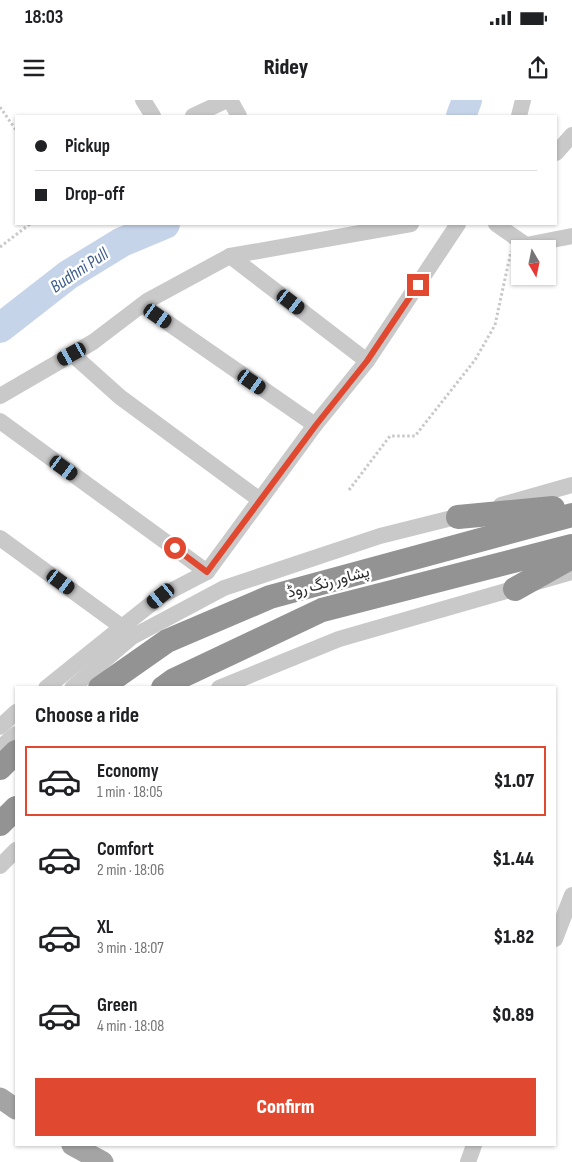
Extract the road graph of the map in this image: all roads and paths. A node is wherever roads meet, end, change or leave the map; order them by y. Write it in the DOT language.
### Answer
graph roads {
  1 [pos="143,100"];
  2 [pos="229,100"];
  3 [pos="523,100"];
  4 [pos="0,107"];
  5 [pos="152,115"];
  6 [pos="195,115"];
  7 [pos="238,115"];
  8 [pos="519,115"];
  9 [pos="15,129"];
  10 [pos="572,135"];
  11 [pos="557,152"];
  12 [pos="29,225"];
  13 [pos="405,225"];
  14 [pos="457,225"];
  15 [pos="498,225"];
  16 [pos="514,236"];
  17 [pos="572,236"];
  18 [pos="0,247"];
  19 [pos="230,256"];
  20 [pos="142,305"];
  21 [pos="72,354"];
  22 [pos="367,361"];
  23 [pos="0,396"];
  24 [pos="0,421"];
  25 [pos="316,425"];
  26 [pos="572,485"];
  27 [pos="349,490"];
  28 [pos="260,500"];
  29 [pos="572,507"];
  30 [pos="572,515"];
  31 [pos="458,517"];
  32 [pos="0,538"];
  33 [pos="572,546"];
  34 [pos="572,557"];
  35 [pos="207,572"];
  36 [pos="572,572"];
  37 [pos="515,589"];
  38 [pos="122,627"];
  39 [pos="48,686"];
  40 [pos="74,686"];
  41 [pos="103,686"];
  42 [pos="166,686"];
  43 [pos="224,686"];
  44 [pos="15,713"];
  45 [pos="0,727"];
  46 [pos="15,735"];
  47 [pos="0,748"];
  48 [pos="15,753"];
  49 [pos="0,768"];
  50 [pos="15,809"];
  51 [pos="0,824"];
  52 [pos="15,851"];
  53 [pos="0,866"];
  54 [pos="572,895"];
  55 [pos="556,936"];
  56 [pos="0,1098"];
  57 [pos="15,1108"];
  58 [pos="74,1146"];
  59 [pos="474,1146"];
  60 [pos="102,1162"];
  61 [pos="468,1162"];
  1 -- 5 [label="street"];
  2 -- 6 [label="street"];
  2 -- 7 [label="street"];
  3 -- 8 [label="street"];
  4 -- 9 [label="path"];
  10 -- 11 [label="street"];
  12 -- 18 [label="path"];
  13 -- 19 [label="street"];
  14 -- 22 [label="street"];
  15 -- 16 [label="street"];
  16 -- 17 [label="street"];
  16 -- 27 [label="path"];
  19 -- 20 [label="street"];
  19 -- 22 [label="street"];
  20 -- 21 [label="street"];
  20 -- 25 [label="street"];
  21 -- 23 [label="street"];
  21 -- 28 [label="street"];
  22 -- 25 [label="street"];
  24 -- 35 [label="street"];
  25 -- 28 [label="street"];
  26 -- 31 [label="street"];
  28 -- 35 [label="street"];
  29 -- 31 [label="highway"];
  30 -- 41 [label="highway, پشاور رنگ روڈ"];
  31 -- 40 [label="street"];
  32 -- 38 [label="street"];
  33 -- 42 [label="highway, پشاور رنگ روڈ"];
  34 -- 37 [label="highway"];
  35 -- 38 [label="street"];
  36 -- 37 [label="street"];
  37 -- 43 [label="street"];
  38 -- 39 [label="street"];
  44 -- 45 [label="street"];
  46 -- 47 [label="street"];
  48 -- 49 [label="highway"];
  50 -- 51 [label="highway"];
  52 -- 53 [label="street"];
  54 -- 55 [label="street"];
  56 -- 57 [label="main road"];
  58 -- 60 [label="main road"];
  59 -- 61 [label="street"];
}
